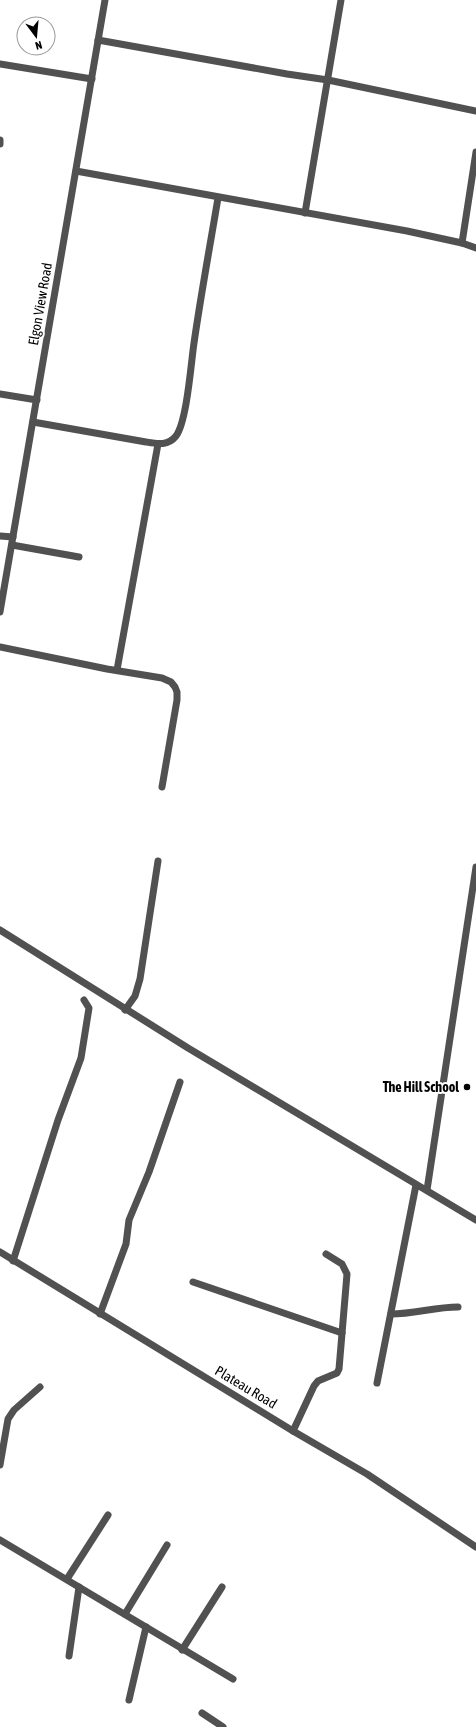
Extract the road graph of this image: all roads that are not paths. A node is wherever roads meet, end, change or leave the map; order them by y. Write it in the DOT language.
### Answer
graph roads {
  1 [pos="105,0"];
  2 [pos="341,0"];
  3 [pos="98,40"];
  4 [pos="0,64"];
  5 [pos="92,79"];
  6 [pos="328,80"];
  7 [pos="476,111"];
  8 [pos="0,140"];
  9 [pos="0,144"];
  10 [pos="476,152"];
  11 [pos="76,171"];
  12 [pos="473,196"];
  13 [pos="218,198"];
  14 [pos="305,213"];
  15 [pos="462,243"];
  16 [pos="476,248"];
  17 [pos="0,394"];
  18 [pos="37,400"];
  19 [pos="33,422"];
  20 [pos="158,444"];
  21 [pos="0,536"];
  22 [pos="12,541"];
  23 [pos="79,556"];
  24 [pos="0,612"];
  25 [pos="0,647"];
  26 [pos="117,670"];
  27 [pos="162,787"];
  28 [pos="158,862"];
  29 [pos="476,867"];
  30 [pos="0,930"];
  31 [pos="84,1000"];
  32 [pos="125,1010"];
  33 [pos="180,1082"];
  34 [pos="416,1185"];
  35 [pos="427,1190"];
  36 [pos="476,1220"];
  37 [pos="0,1252"];
  38 [pos="326,1254"];
  39 [pos="13,1261"];
  40 [pos="193,1282"];
  41 [pos="458,1307"];
  42 [pos="100,1314"];
  43 [pos="390,1314"];
  44 [pos="342,1333"];
  45 [pos="376,1383"];
  46 [pos="40,1387"];
  47 [pos="293,1431"];
  48 [pos="0,1465"];
  49 [pos="108,1515"];
  50 [pos="0,1540"];
  51 [pos="167,1545"];
  52 [pos="476,1547"];
  53 [pos="67,1579"];
  54 [pos="79,1587"];
  55 [pos="222,1587"];
  56 [pos="125,1614"];
  57 [pos="146,1627"];
  58 [pos="182,1650"];
  59 [pos="69,1656"];
  60 [pos="233,1679"];
  61 [pos="129,1700"];
  62 [pos="202,1714"];
  63 [pos="223,1727"];
  1 -- 3 [label="street, Elgon View Road"];
  2 -- 6 [label="street"];
  3 -- 5 [label="street, Elgon View Road"];
  3 -- 6 [label="street"];
  4 -- 5 [label="street"];
  5 -- 11 [label="street, Elgon View Road"];
  6 -- 7 [label="street"];
  6 -- 14 [label="street"];
  8 -- 9 [label="street"];
  10 -- 12 [label="street"];
  11 -- 13 [label="street"];
  11 -- 18 [label="street, Elgon View Road"];
  12 -- 15 [label="street"];
  13 -- 14 [label="street"];
  13 -- 20 [label="street"];
  14 -- 15 [label="street"];
  15 -- 16 [label="street"];
  17 -- 18 [label="street"];
  18 -- 19 [label="street, Elgon View Road"];
  19 -- 20 [label="street"];
  19 -- 22 [label="street, Elgon View Road"];
  20 -- 26 [label="street"];
  21 -- 22 [label="street"];
  22 -- 23 [label="street"];
  22 -- 24 [label="street, Elgon View Road"];
  25 -- 26 [label="street"];
  26 -- 27 [label="street"];
  28 -- 32 [label="street"];
  29 -- 35 [label="street"];
  30 -- 32 [label="street"];
  31 -- 39 [label="street"];
  32 -- 34 [label="street"];
  33 -- 42 [label="street"];
  34 -- 35 [label="street"];
  34 -- 43 [label="street"];
  35 -- 36 [label="street"];
  37 -- 39 [label="street, Plateau Road"];
  38 -- 44 [label="street"];
  39 -- 42 [label="street, Plateau Road"];
  40 -- 44 [label="street"];
  41 -- 43 [label="street"];
  42 -- 47 [label="street, Plateau Road"];
  43 -- 45 [label="street"];
  44 -- 47 [label="street"];
  46 -- 48 [label="street"];
  47 -- 52 [label="street, Plateau Road"];
  49 -- 53 [label="street"];
  50 -- 53 [label="street"];
  51 -- 56 [label="street"];
  53 -- 54 [label="street"];
  54 -- 56 [label="street"];
  54 -- 59 [label="street"];
  55 -- 58 [label="street"];
  56 -- 57 [label="street"];
  57 -- 58 [label="street"];
  57 -- 61 [label="street"];
  58 -- 60 [label="street"];
  62 -- 63 [label="street"];
}
